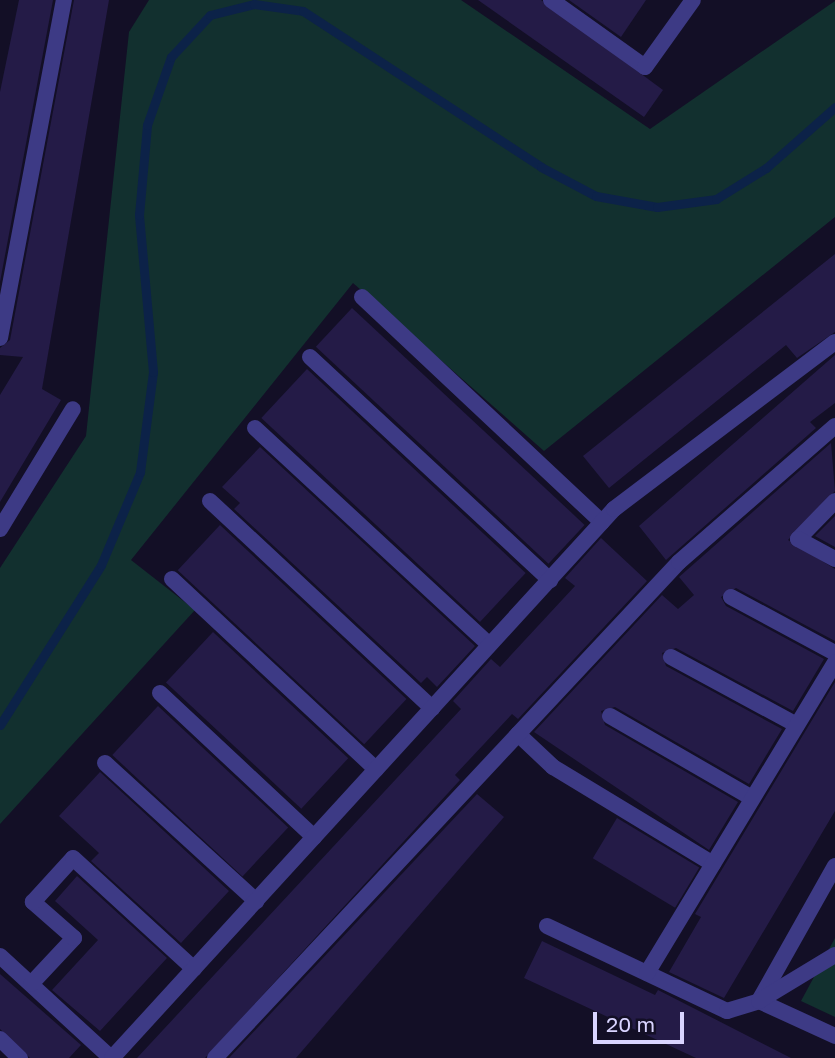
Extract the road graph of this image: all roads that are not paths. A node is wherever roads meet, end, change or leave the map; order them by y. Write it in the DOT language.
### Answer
graph roads {
  1 [pos="64,0"];
  2 [pos="551,0"];
  3 [pos="693,0"];
  4 [pos="362,298"];
  5 [pos="0,338"];
  6 [pos="835,342"];
  7 [pos="310,357"];
  8 [pos="73,409"];
  9 [pos="835,426"];
  10 [pos="256,428"];
  11 [pos="209,501"];
  12 [pos="835,501"];
  13 [pos="603,522"];
  14 [pos="0,529"];
  15 [pos="835,559"];
  16 [pos="172,579"];
  17 [pos="550,580"];
  18 [pos="731,597"];
  19 [pos="489,645"];
  20 [pos="835,653"];
  21 [pos="671,657"];
  22 [pos="835,662"];
  23 [pos="160,693"];
  24 [pos="432,708"];
  25 [pos="610,716"];
  26 [pos="797,725"];
  27 [pos="518,734"];
  28 [pos="105,763"];
  29 [pos="376,769"];
  30 [pos="752,798"];
  31 [pos="314,837"];
  32 [pos="713,864"];
  33 [pos="835,866"];
  34 [pos="256,901"];
  35 [pos="547,926"];
  36 [pos="835,955"];
  37 [pos="0,956"];
  38 [pos="194,969"];
  39 [pos="647,973"];
  40 [pos="31,984"];
  41 [pos="758,1001"];
  42 [pos="835,1036"];
  43 [pos="0,1039"];
  44 [pos="20,1058"];
  45 [pos="112,1058"];
  46 [pos="215,1058"];
  1 -- 5 [label="lane"];
  2 -- 3 [label="lane"];
  4 -- 13 [label="lane"];
  6 -- 13 [label="lane"];
  7 -- 17 [label="lane"];
  8 -- 14 [label="lane"];
  9 -- 27 [label="lane"];
  10 -- 19 [label="lane"];
  11 -- 24 [label="lane"];
  12 -- 15 [label="lane"];
  13 -- 17 [label="lane"];
  16 -- 29 [label="lane"];
  17 -- 19 [label="lane"];
  18 -- 20 [label="lane"];
  19 -- 24 [label="lane"];
  21 -- 26 [label="lane"];
  22 -- 26 [label="lane"];
  23 -- 31 [label="lane"];
  24 -- 29 [label="lane"];
  25 -- 30 [label="lane"];
  26 -- 30 [label="lane"];
  27 -- 32 [label="lane"];
  27 -- 46 [label="lane"];
  28 -- 34 [label="lane"];
  29 -- 31 [label="lane"];
  30 -- 32 [label="lane"];
  31 -- 34 [label="lane"];
  32 -- 39 [label="lane"];
  33 -- 41 [label="lane"];
  34 -- 38 [label="lane"];
  35 -- 39 [label="lane"];
  36 -- 41 [label="lane"];
  37 -- 40 [label="lane"];
  38 -- 40 [label="lane"];
  38 -- 45 [label="lane"];
  39 -- 41 [label="lane"];
  40 -- 45 [label="lane"];
  41 -- 42 [label="lane"];
  43 -- 44 [label="lane"];
}
